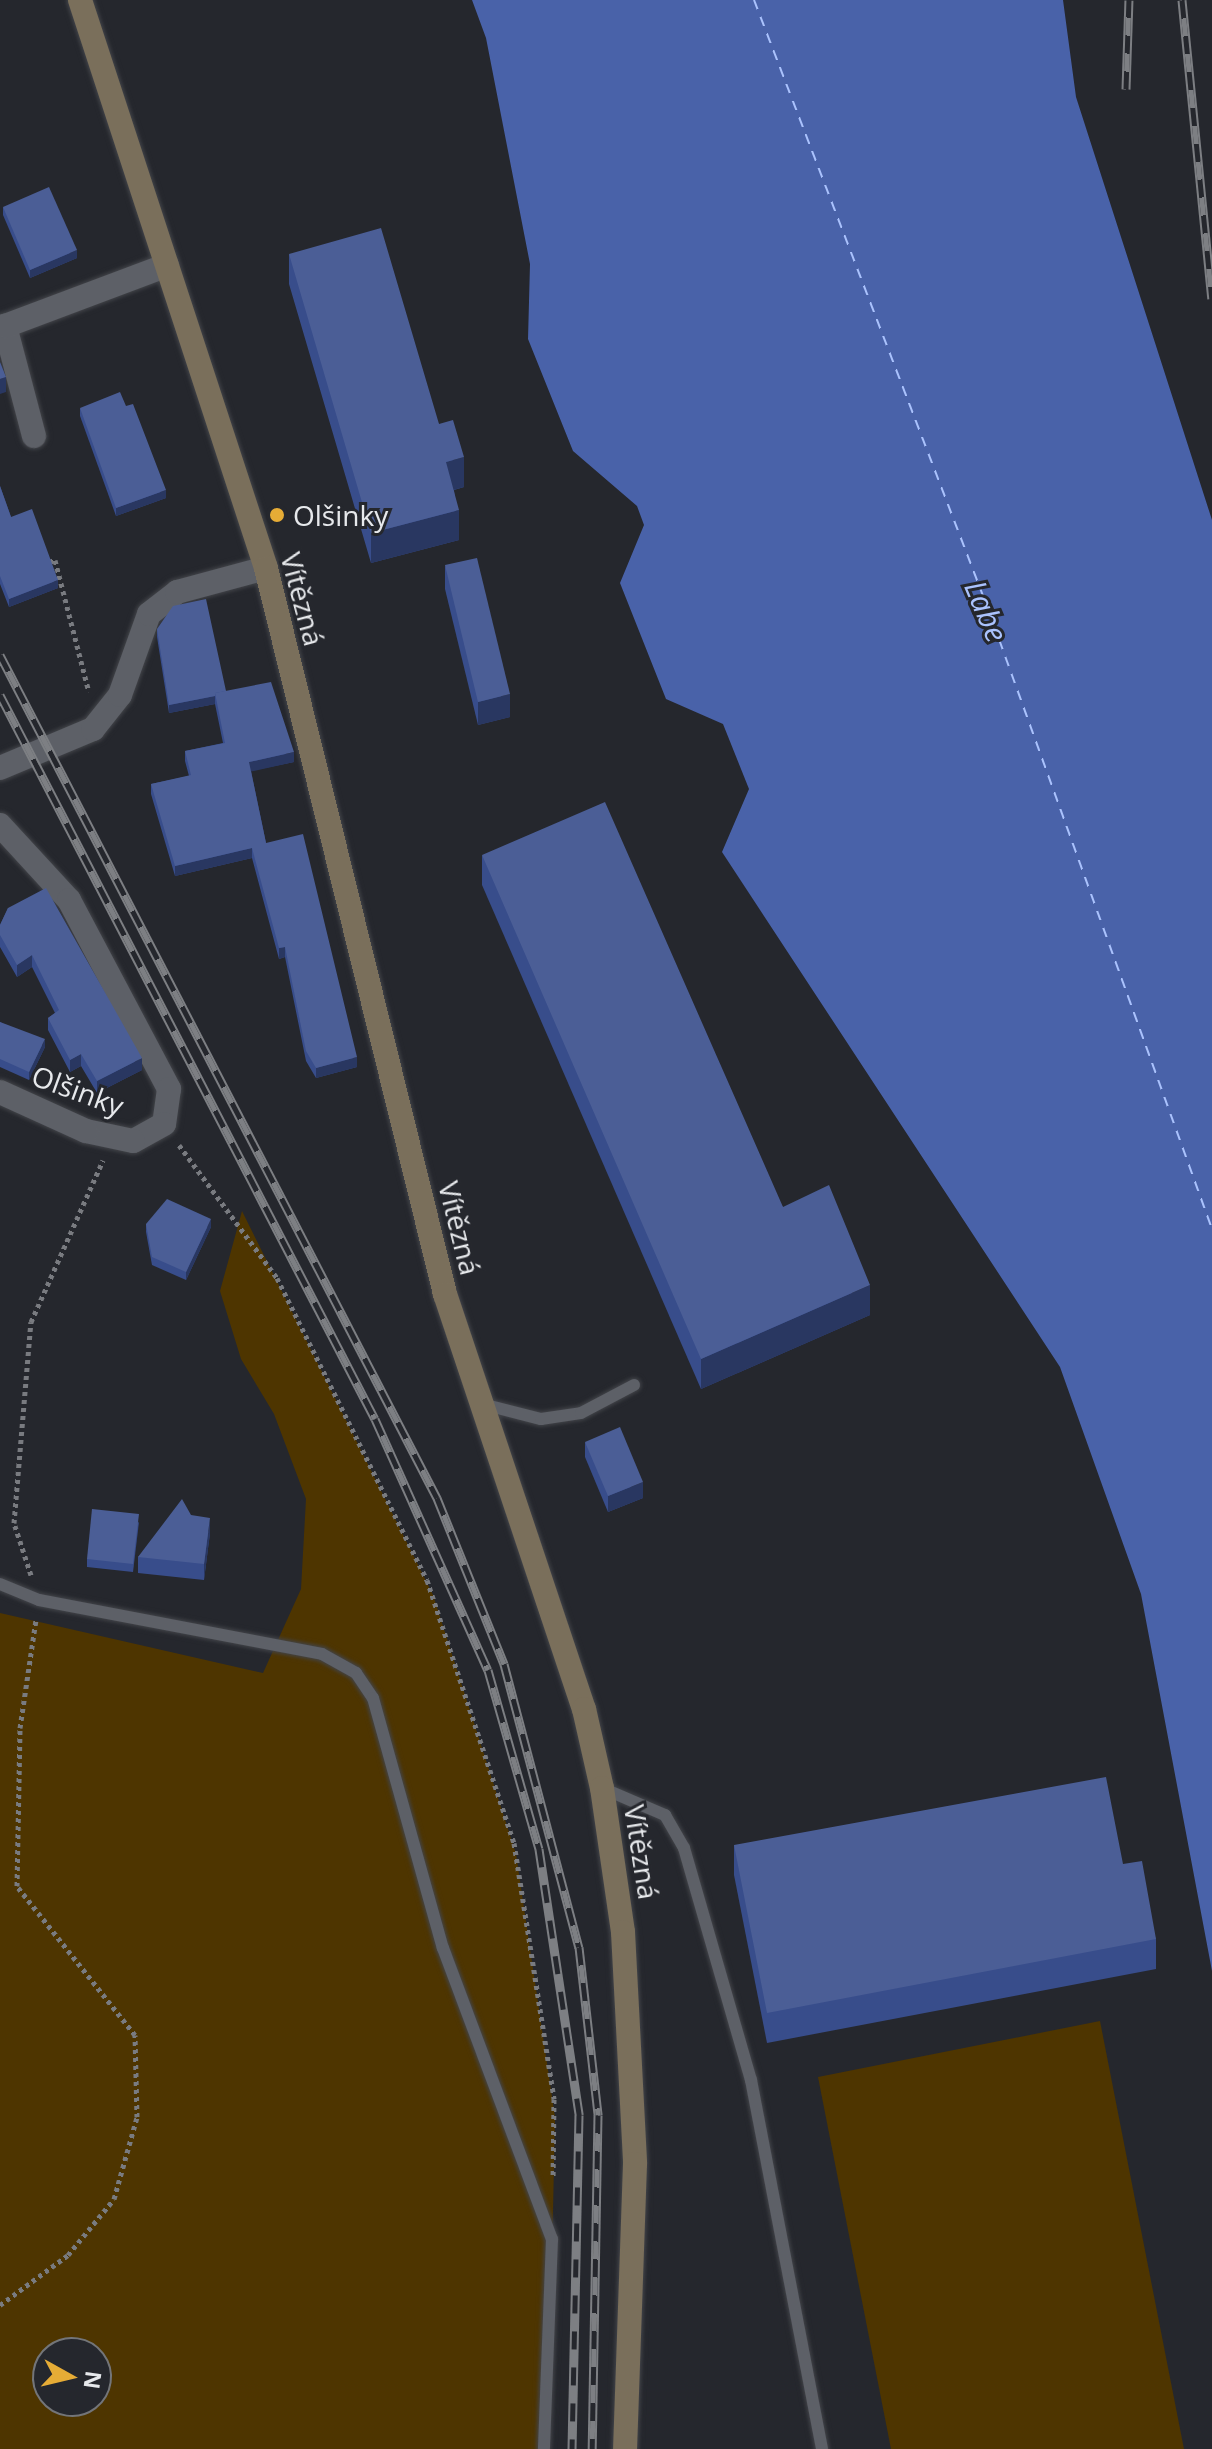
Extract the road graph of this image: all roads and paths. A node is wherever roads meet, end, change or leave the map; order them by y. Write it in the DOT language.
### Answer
graph roads {
  1 [pos="80,0"];
  2 [pos="167,265"];
  3 [pos="34,436"];
  4 [pos="49,562"];
  5 [pos="266,568"];
  6 [pos="105,713"];
  7 [pos="0,768"];
  8 [pos="0,825"];
  9 [pos="0,1092"];
  10 [pos="164,1124"];
  11 [pos="112,1136"];
  12 [pos="634,1385"];
  13 [pos="479,1403"];
  14 [pos="0,1584"];
  15 [pos="39,1600"];
  16 [pos="602,1788"];
  17 [pos="553,2192"];
  18 [pos="0,2305"];
  19 [pos="544,2449"];
  20 [pos="625,2449"];
  21 [pos="822,2449"];
  1 -- 2 [label="main road, Vítězná"];
  2 -- 3 [label="street"];
  2 -- 5 [label="main road, Vítězná"];
  4 -- 6 [label="path"];
  5 -- 6 [label="street"];
  5 -- 13 [label="main road, Vítězná"];
  6 -- 7 [label="street"];
  8 -- 10 [label="street, Olšinky"];
  9 -- 11 [label="street, Olšinky"];
  10 -- 11 [label="street, Olšinky"];
  10 -- 17 [label="path"];
  11 -- 15 [label="path"];
  12 -- 13 [label="lane"];
  13 -- 16 [label="main road, Vítězná"];
  14 -- 15 [label="lane"];
  15 -- 18 [label="path"];
  15 -- 19 [label="lane"];
  16 -- 20 [label="main road, Vítězná"];
  16 -- 21 [label="lane"];
}
